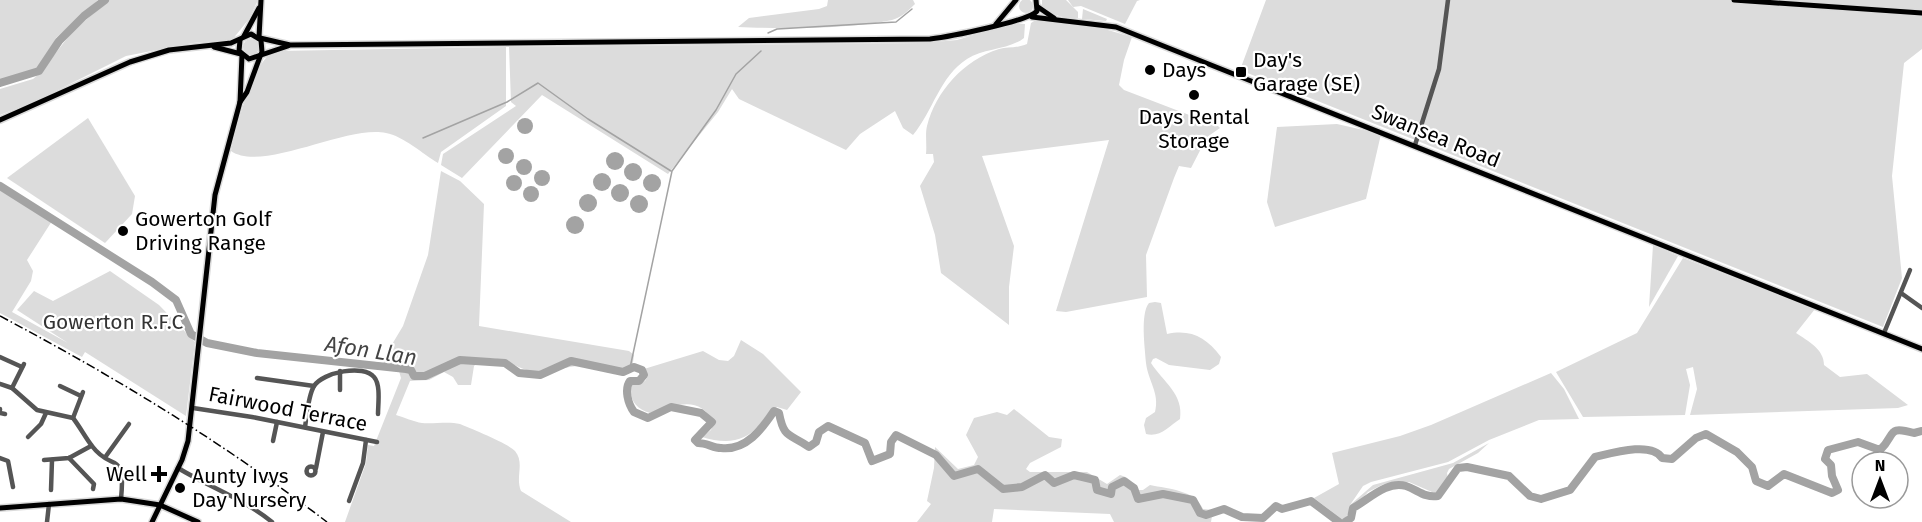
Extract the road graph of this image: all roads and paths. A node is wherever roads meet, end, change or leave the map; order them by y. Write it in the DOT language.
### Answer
graph roads {
  1 [pos="1448,0"];
  2 [pos="1734,0"];
  3 [pos="1015,2"];
  4 [pos="1037,2"];
  5 [pos="260,3"];
  6 [pos="1922,13"];
  7 [pos="1032,17"];
  8 [pos="1021,18"];
  9 [pos="1055,19"];
  10 [pos="996,24"];
  11 [pos="259,37"];
  12 [pos="242,38"];
  13 [pos="290,45"];
  14 [pos="212,47"];
  15 [pos="261,53"];
  16 [pos="242,55"];
  17 [pos="240,102"];
  18 [pos="0,120"];
  19 [pos="1415,145"];
  20 [pos="1910,270"];
  21 [pos="1901,293"];
  22 [pos="1922,308"];
  23 [pos="1884,333"];
  24 [pos="1922,349"];
  25 [pos="1,358"];
  26 [pos="340,371"];
  27 [pos="261,380"];
  28 [pos="0,384"];
  29 [pos="60,385"];
  30 [pos="314,386"];
  31 [pos="12,388"];
  32 [pos="340,390"];
  33 [pos="193,408"];
  34 [pos="380,411"];
  35 [pos="46,413"];
  36 [pos="73,418"];
  37 [pos="277,422"];
  38 [pos="126,424"];
  39 [pos="305,428"];
  40 [pos="323,432"];
  41 [pos="32,436"];
  42 [pos="366,440"];
  43 [pos="273,441"];
  44 [pos="377,442"];
  45 [pos="91,446"];
  46 [pos="106,456"];
  47 [pos="0,458"];
  48 [pos="69,458"];
  49 [pos="44,460"];
  50 [pos="52,460"];
  51 [pos="178,468"];
  52 [pos="316,468"];
  53 [pos="353,470"];
  54 [pos="360,472"];
  55 [pos="12,480"];
  56 [pos="19,480"];
  57 [pos="58,485"];
  58 [pos="95,486"];
  59 [pos="13,487"];
  60 [pos="121,499"];
  61 [pos="349,501"];
  62 [pos="50,504"];
  63 [pos="160,505"];
  64 [pos="0,508"];
  65 [pos="47,522"];
  66 [pos="152,522"];
  67 [pos="198,522"];
  68 [pos="272,522"];
  1 -- 19 [label="street"];
  2 -- 6 [label="main road"];
  3 -- 8 [label="main road"];
  3 -- 10 [label="main road"];
  4 -- 7 [label="main road"];
  4 -- 9 [label="main road, Swansea Road"];
  5 -- 11 [label="main road"];
  5 -- 12 [label="main road"];
  7 -- 8 [label="main road, Swansea Road"];
  7 -- 9 [label="main road, Swansea Road"];
  8 -- 10 [label="main road, Swansea Road"];
  9 -- 19 [label="main road, Swansea Road"];
  10 -- 13 [label="main road, Swansea Road"];
  11 -- 12 [label="main road"];
  11 -- 13 [label="main road"];
  11 -- 15 [label="main road"];
  12 -- 14 [label="main road"];
  12 -- 16 [label="main road"];
  13 -- 15 [label="main road"];
  14 -- 16 [label="main road"];
  14 -- 18 [label="main road"];
  15 -- 16 [label="main road"];
  15 -- 17 [label="main road"];
  16 -- 17 [label="main road"];
  17 -- 33 [label="main road"];
  19 -- 23 [label="main road, Swansea Road"];
  20 -- 21 [label="street"];
  21 -- 22 [label="street"];
  21 -- 23 [label="street"];
  23 -- 24 [label="main road, Swansea Road"];
  25 -- 31 [label="street"];
  26 -- 30 [label="street"];
  26 -- 32 [label="street"];
  26 -- 34 [label="street"];
  27 -- 30 [label="street"];
  28 -- 31 [label="street"];
  29 -- 36 [label="street"];
  30 -- 39 [label="street"];
  31 -- 35 [label="street"];
  33 -- 37 [label="street, Fairwood Terrace"];
  33 -- 51 [label="main road"];
  35 -- 36 [label="street"];
  35 -- 41 [label="street"];
  36 -- 45 [label="street"];
  37 -- 39 [label="street, Fairwood Terrace"];
  37 -- 43 [label="street"];
  38 -- 46 [label="street"];
  39 -- 40 [label="street, Fairwood Terrace"];
  40 -- 42 [label="street, Fairwood Terrace"];
  40 -- 52 [label="street"];
  42 -- 44 [label="street, Fairwood Terrace"];
  42 -- 54 [label="street"];
  45 -- 46 [label="street"];
  45 -- 48 [label="street"];
  46 -- 60 [label="street"];
  47 -- 55 [label="street"];
  48 -- 50 [label="street"];
  48 -- 58 [label="street"];
  49 -- 50 [label="street"];
  50 -- 57 [label="street"];
  51 -- 63 [label="main road"];
  51 -- 68 [label="street"];
  53 -- 54 [label="street"];
  54 -- 61 [label="street"];
  55 -- 56 [label="street"];
  55 -- 59 [label="street"];
  60 -- 62 [label="main road"];
  60 -- 63 [label="main road"];
  62 -- 64 [label="main road"];
  62 -- 65 [label="street"];
  63 -- 66 [label="main road"];
  63 -- 67 [label="main road"];
}
